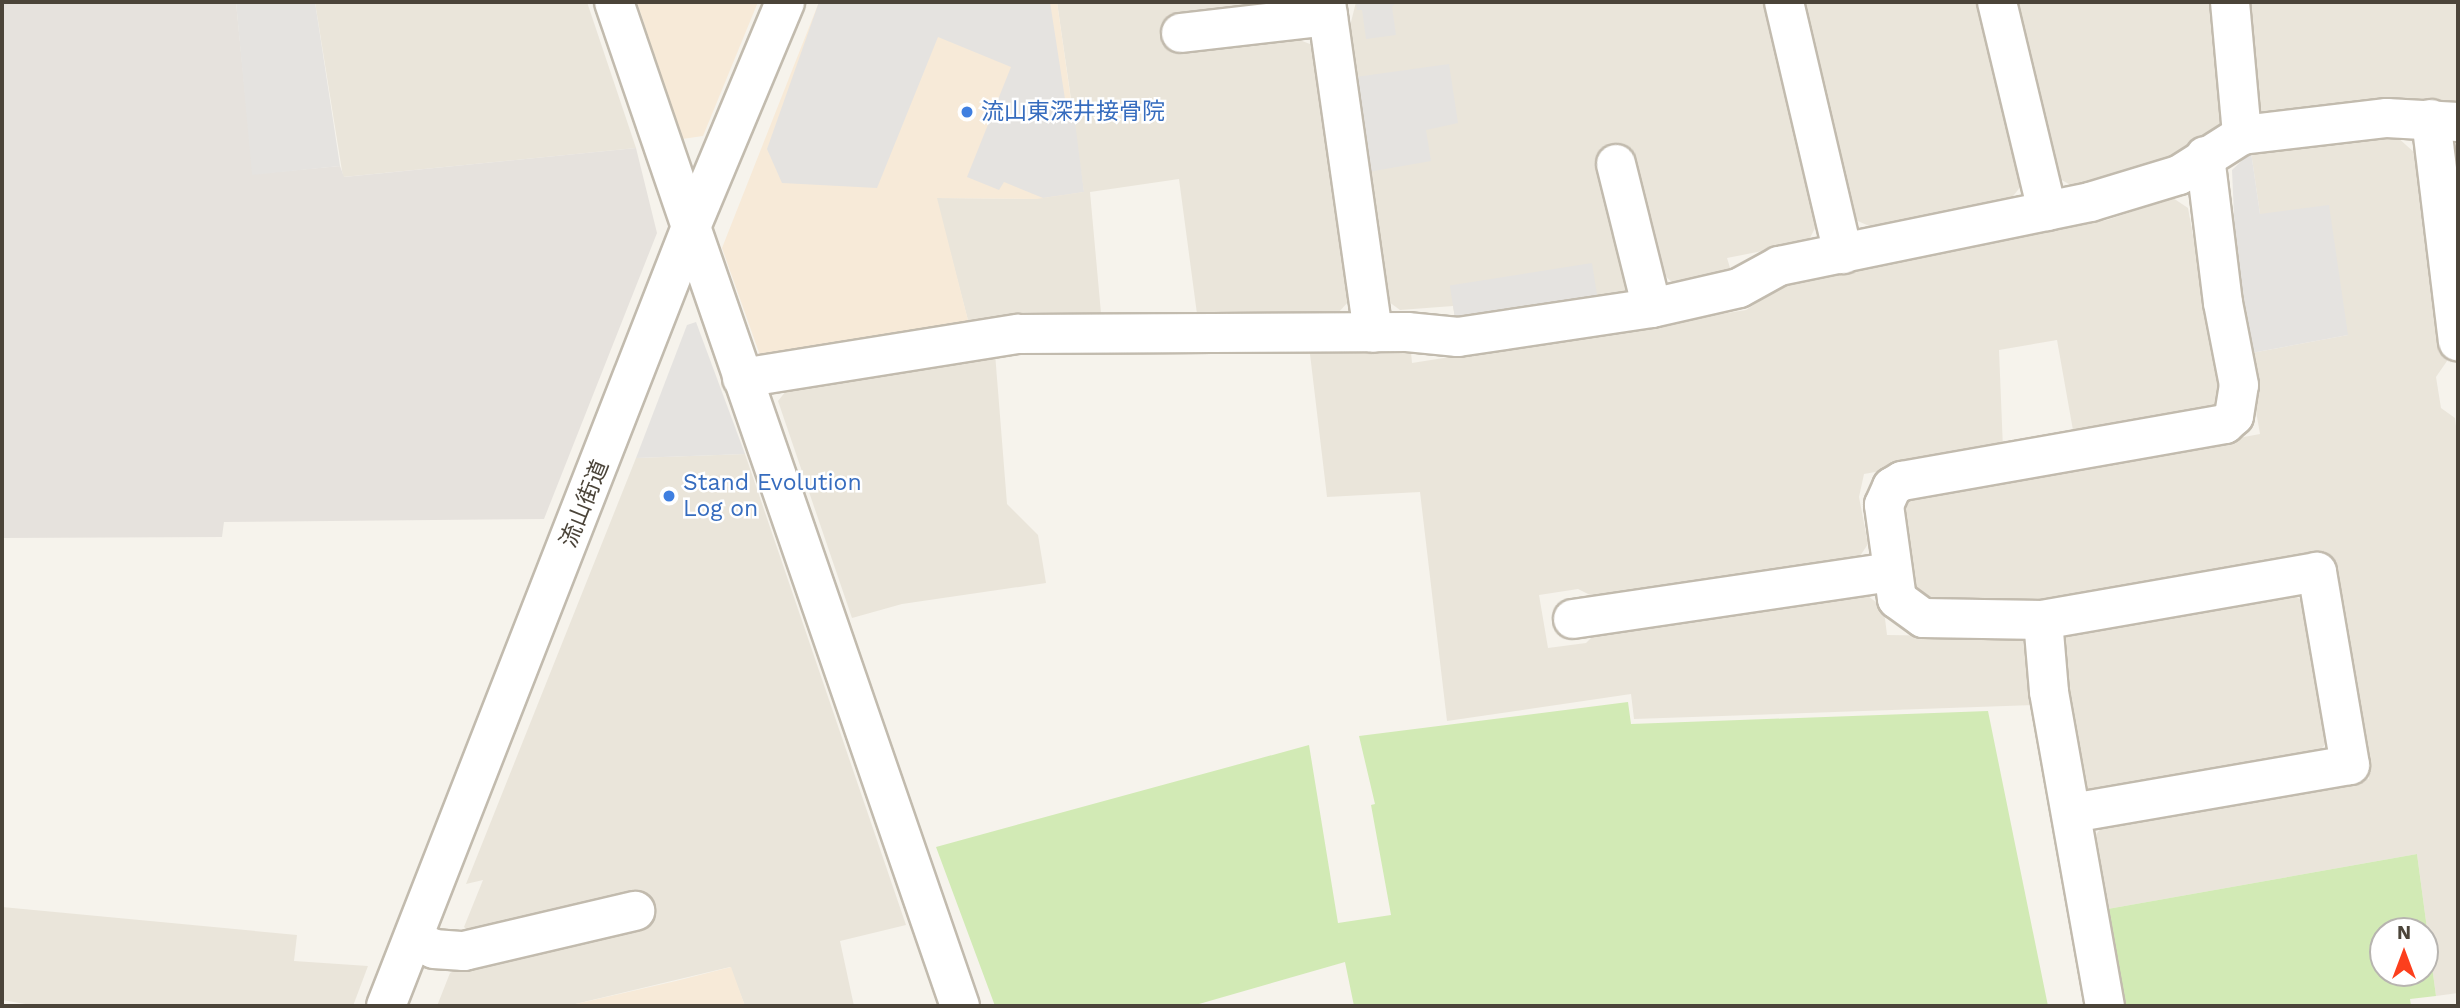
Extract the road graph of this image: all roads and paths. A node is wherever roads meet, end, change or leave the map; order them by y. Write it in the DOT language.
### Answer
graph roads {
  1 [pos="614,2"];
  2 [pos="785,2"];
  3 [pos="1784,2"];
  4 [pos="1997,2"];
  5 [pos="2230,2"];
  6 [pos="1327,9"];
  7 [pos="1181,33"];
  8 [pos="2444,121"];
  9 [pos="2242,135"];
  10 [pos="2205,156"];
  11 [pos="1616,164"];
  12 [pos="2047,211"];
  13 [pos="691,227"];
  14 [pos="1843,254"];
  15 [pos="1652,308"];
  16 [pos="1373,333"];
  17 [pos="2458,341"];
  18 [pos="742,378"];
  19 [pos="1893,572"];
  20 [pos="1573,619"];
  21 [pos="2043,620"];
  22 [pos="2072,813"];
  23 [pos="635,911"];
  24 [pos="413,939"];
  25 [pos="386,1006"];
  26 [pos="960,1006"];
  27 [pos="2105,1006"];
  1 -- 13 [label="street"];
  2 -- 13 [label="street, 流山街道"];
  3 -- 14 [label="street"];
  4 -- 12 [label="street"];
  5 -- 9 [label="street"];
  6 -- 7 [label="street"];
  6 -- 16 [label="street"];
  8 -- 9 [label="street"];
  8 -- 17 [label="street"];
  9 -- 10 [label="street"];
  10 -- 12 [label="street"];
  10 -- 19 [label="street"];
  11 -- 15 [label="street"];
  12 -- 14 [label="street"];
  13 -- 18 [label="street"];
  13 -- 24 [label="street, 流山街道"];
  14 -- 15 [label="street"];
  15 -- 16 [label="street"];
  16 -- 18 [label="street"];
  18 -- 26 [label="street"];
  19 -- 20 [label="street"];
  19 -- 21 [label="street"];
  21 -- 22 [label="street"];
  21 -- 22 [label="street"];
  22 -- 27 [label="street"];
  23 -- 24 [label="street"];
  24 -- 25 [label="street, 流山街道"];
}
